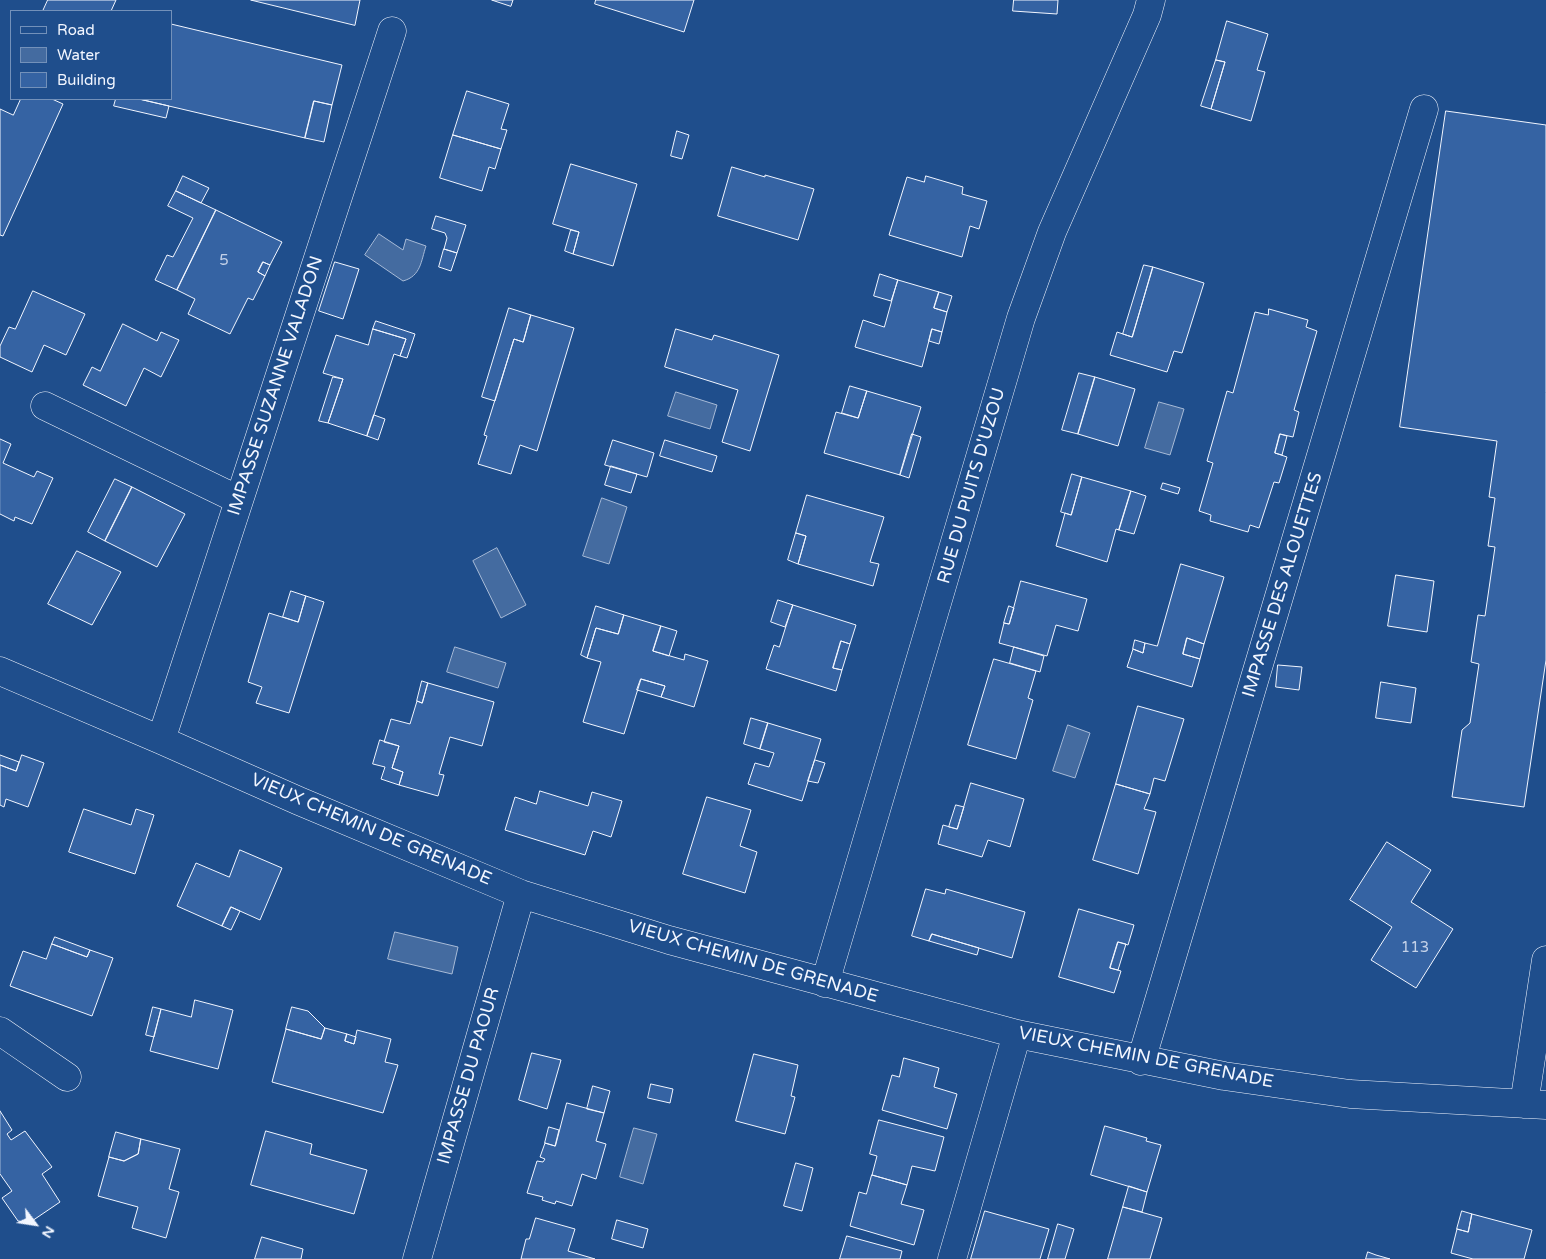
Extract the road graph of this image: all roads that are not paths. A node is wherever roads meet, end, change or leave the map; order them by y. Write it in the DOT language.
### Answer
graph roads {
  1 [pos="1151,0"];
  2 [pos="392,31"];
  3 [pos="1424,109"];
  4 [pos="45,406"];
  5 [pos="239,500"];
  6 [pos="0,671"];
  7 [pos="161,740"];
  8 [pos="521,894"];
  9 [pos="1546,960"];
  10 [pos="825,983"];
  11 [pos="0,1031"];
  12 [pos="1017,1034"];
  13 [pos="1141,1061"];
  14 [pos="67,1077"];
  15 [pos="1535,1104"];
  16 [pos="417,1259"];
  17 [pos="952,1259"];
  1 -- 10 [label="street, RUE DU PUITS D'UZOU"];
  2 -- 5 [label="street, IMPASSE SUZANNE VALADON"];
  3 -- 13 [label="street, IMPASSE DES ALOUETTES"];
  4 -- 5 [label="street"];
  5 -- 7 [label="street, IMPASSE SUZANNE VALADON"];
  6 -- 7 [label="street, VIEUX CHEMIN DE GRENADE"];
  7 -- 8 [label="street, VIEUX CHEMIN DE GRENADE"];
  8 -- 10 [label="street, VIEUX CHEMIN DE GRENADE"];
  8 -- 16 [label="street, IMPASSE DU PAOUR"];
  9 -- 15 [label="street"];
  10 -- 12 [label="street, VIEUX CHEMIN DE GRENADE"];
  11 -- 14 [label="street"];
  12 -- 13 [label="street, VIEUX CHEMIN DE GRENADE"];
  12 -- 17 [label="street"];
  13 -- 15 [label="street, VIEUX CHEMIN DE GRENADE"];
}
